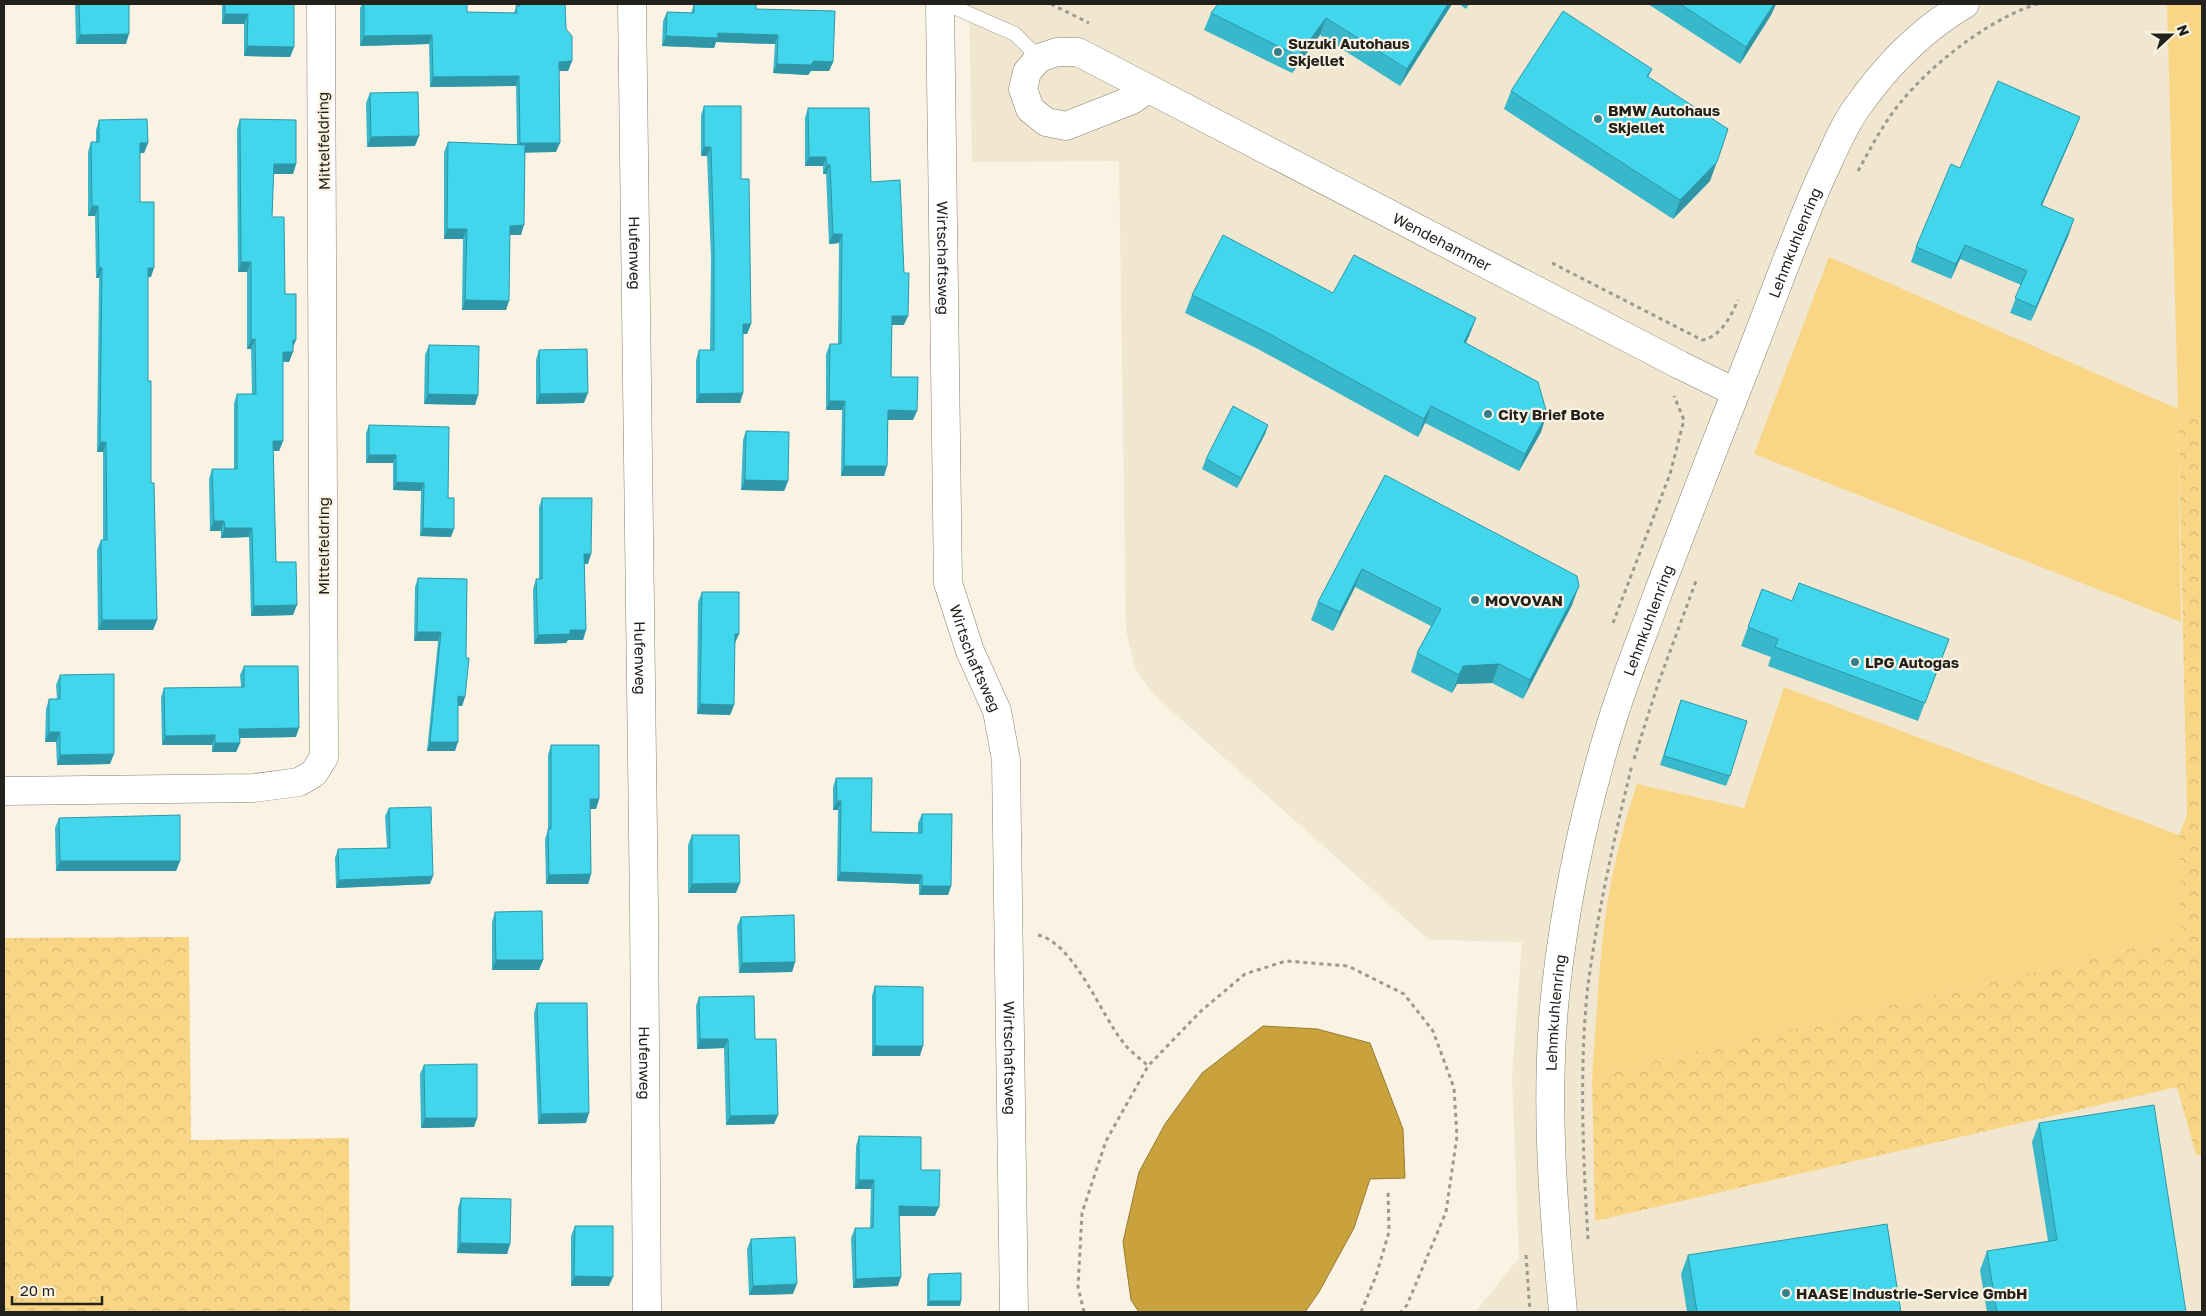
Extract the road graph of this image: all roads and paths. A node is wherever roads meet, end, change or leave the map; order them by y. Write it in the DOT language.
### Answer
graph roads {
  1 [pos="321,4"];
  2 [pos="632,4"];
  3 [pos="940,4"];
  4 [pos="946,4"];
  5 [pos="1965,4"];
  6 [pos="2037,4"];
  7 [pos="1039,58"];
  8 [pos="1148,89"];
  9 [pos="1857,174"];
  10 [pos="1736,392"];
  11 [pos="1698,576"];
  12 [pos="4,791"];
  13 [pos="1009,928"];
  14 [pos="1148,1066"];
  15 [pos="1388,1189"];
  16 [pos="1588,1242"];
  17 [pos="647,1312"];
  18 [pos="1014,1312"];
  19 [pos="1084,1312"];
  20 [pos="1361,1312"];
  21 [pos="1401,1312"];
  22 [pos="1562,1312"];
  1 -- 12 [label="street, Mittelfeldring"];
  2 -- 17 [label="street, Hufenweg"];
  3 -- 13 [label="street, Wirtschaftsweg"];
  4 -- 7 [label="lane"];
  5 -- 10 [label="street, Lehmkuhlenring"];
  6 -- 9 [label="path"];
  7 -- 8 [label="street, Wendehammer"];
  7 -- 8 [label="street"];
  8 -- 10 [label="street, Wendehammer"];
  10 -- 22 [label="street, Lehmkuhlenring"];
  11 -- 16 [label="path"];
  13 -- 14 [label="path"];
  13 -- 18 [label="street, Wirtschaftsweg"];
  14 -- 19 [label="path"];
  14 -- 21 [label="path"];
  15 -- 20 [label="path"];
}
